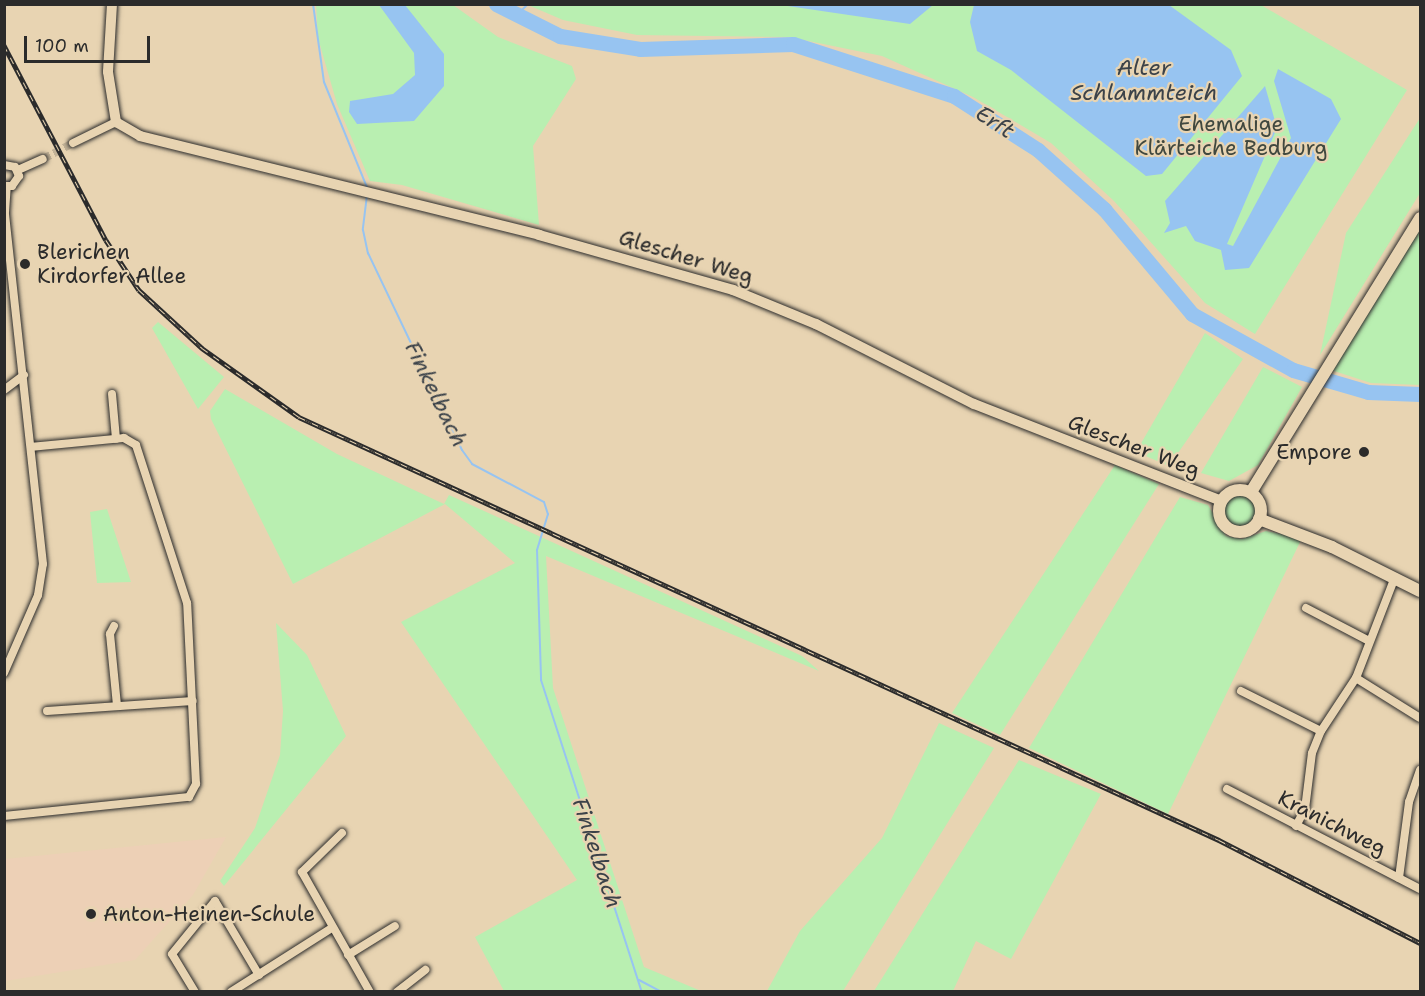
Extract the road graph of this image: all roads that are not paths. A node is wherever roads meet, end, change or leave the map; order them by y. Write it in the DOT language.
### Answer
graph roads {
  1 [pos="112,4"];
  2 [pos="116,122"];
  3 [pos="73,143"];
  4 [pos="43,159"];
  5 [pos="5,163"];
  6 [pos="18,170"];
  7 [pos="6,186"];
  8 [pos="1420,218"];
  9 [pos="24,375"];
  10 [pos="4,390"];
  11 [pos="112,394"];
  12 [pos="116,439"];
  13 [pos="31,447"];
  14 [pos="1251,492"];
  15 [pos="1221,501"];
  16 [pos="1259,519"];
  17 [pos="1395,577"];
  18 [pos="1420,591"];
  19 [pos="1306,608"];
  20 [pos="114,626"];
  21 [pos="1369,640"];
  22 [pos="4,673"];
  23 [pos="1356,678"];
  24 [pos="1241,691"];
  25 [pos="193,701"];
  26 [pos="117,705"];
  27 [pos="47,711"];
  28 [pos="1420,718"];
  29 [pos="1321,731"];
  30 [pos="1420,770"];
  31 [pos="1227,789"];
  32 [pos="4,816"];
  33 [pos="1296,826"];
  34 [pos="342,833"];
  35 [pos="1399,878"];
  36 [pos="1420,889"];
  37 [pos="395,926"];
  38 [pos="332,928"];
  39 [pos="348,955"];
  40 [pos="425,970"];
  41 [pos="259,975"];
  42 [pos="195,992"];
  43 [pos="231,992"];
  44 [pos="370,992"];
  45 [pos="397,992"];
  1 -- 2 [label="street"];
  2 -- 3 [label="street"];
  2 -- 15 [label="street, Glescher Weg"];
  4 -- 6 [label="street"];
  5 -- 6 [label="street"];
  6 -- 7 [label="street"];
  7 -- 9 [label="street"];
  8 -- 14 [label="main road"];
  9 -- 10 [label="street"];
  9 -- 13 [label="street"];
  11 -- 12 [label="street"];
  12 -- 13 [label="street"];
  12 -- 25 [label="street"];
  13 -- 22 [label="street"];
  14 -- 15 [label="main road"];
  14 -- 16 [label="main road"];
  15 -- 16 [label="main road"];
  16 -- 17 [label="main road"];
  17 -- 18 [label="main road"];
  17 -- 21 [label="street"];
  19 -- 21 [label="street"];
  20 -- 26 [label="street"];
  21 -- 23 [label="street"];
  23 -- 28 [label="street"];
  23 -- 29 [label="street"];
  24 -- 29 [label="street"];
  25 -- 26 [label="street"];
  25 -- 32 [label="street"];
  26 -- 27 [label="street"];
  29 -- 33 [label="street"];
  30 -- 35 [label="street"];
  31 -- 33 [label="street, Kranichweg"];
  33 -- 35 [label="street, Kranichweg"];
  34 -- 38 [label="street"];
  35 -- 36 [label="street, Kranichweg"];
  37 -- 39 [label="street"];
  38 -- 39 [label="street"];
  38 -- 41 [label="street"];
  39 -- 44 [label="street"];
  40 -- 45 [label="street"];
  41 -- 42 [label="street"];
  41 -- 43 [label="street"];
}
